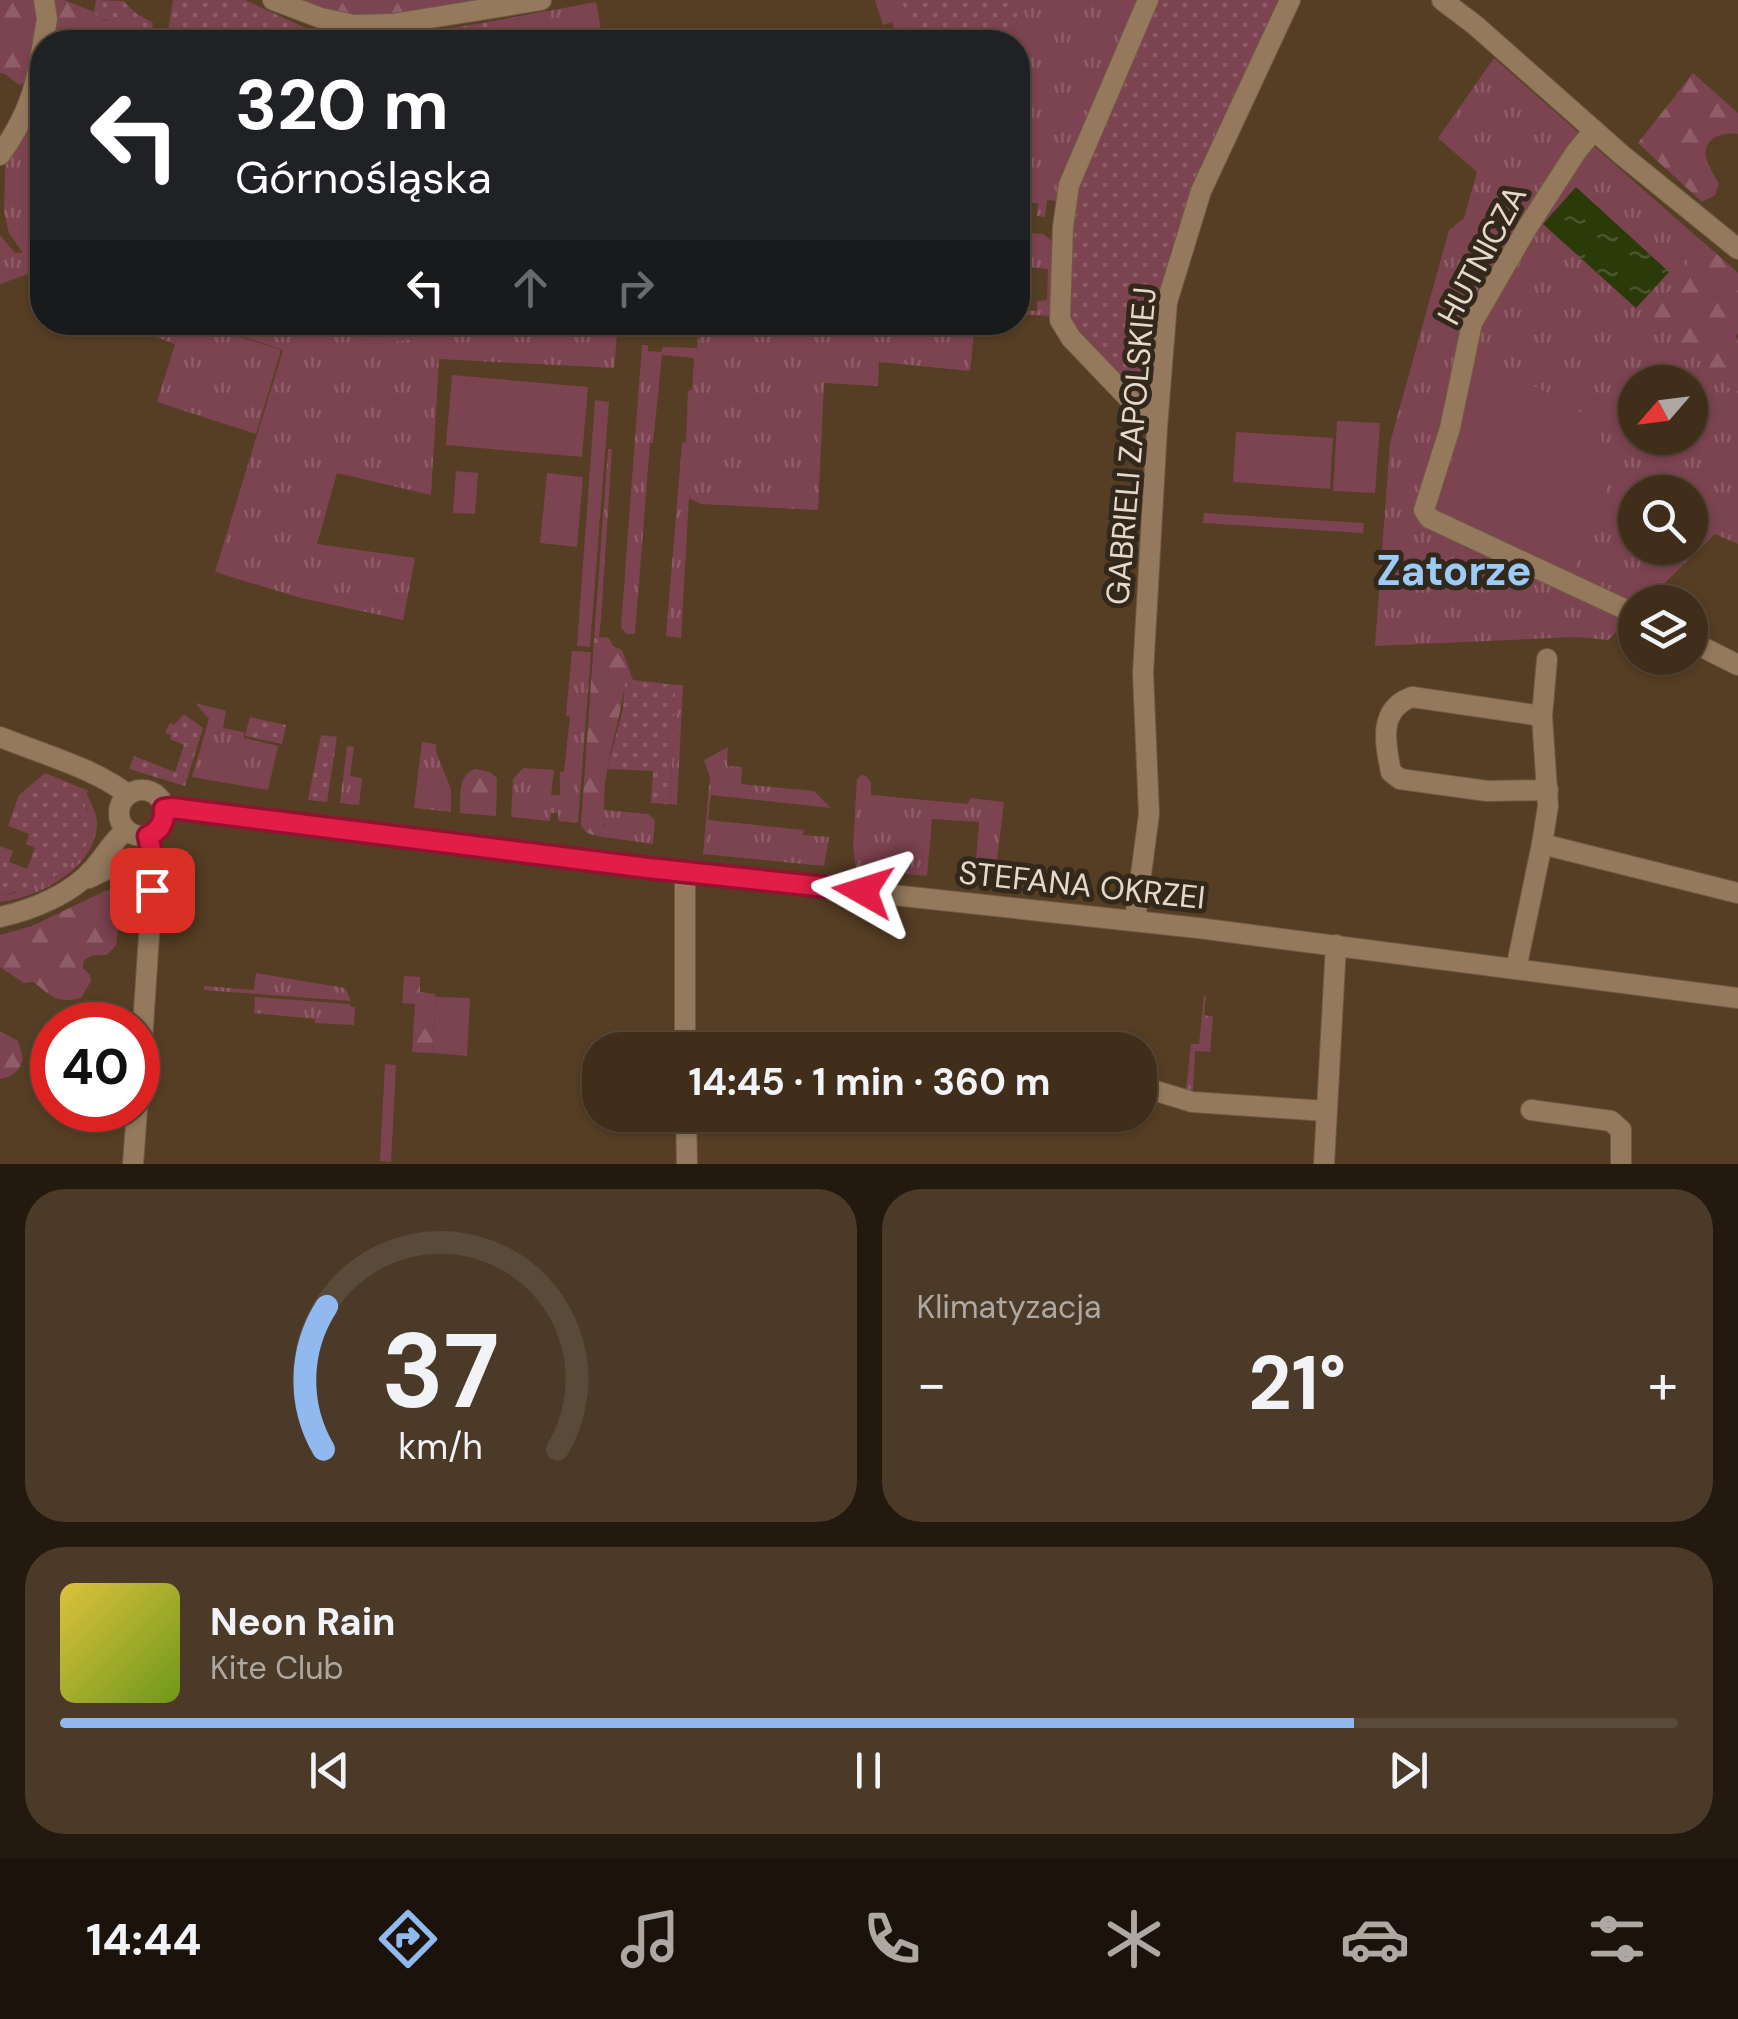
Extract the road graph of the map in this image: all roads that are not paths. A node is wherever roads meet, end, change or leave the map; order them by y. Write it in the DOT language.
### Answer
graph roads {
  1 [pos="44,0"];
  2 [pos="273,0"];
  3 [pos="541,0"];
  4 [pos="1148,0"];
  5 [pos="1290,0"];
  6 [pos="1442,0"];
  7 [pos="45,30"];
  8 [pos="30,99"];
  9 [pos="1594,130"];
  10 [pos="0,156"];
  11 [pos="1738,249"];
  12 [pos="1156,428"];
  13 [pos="1618,606"];
  14 [pos="1708,650"];
  15 [pos="1548,659"];
  16 [pos="1738,664"];
  17 [pos="1542,716"];
  18 [pos="0,737"];
  19 [pos="1548,790"];
  20 [pos="128,795"];
  21 [pos="164,809"];
  22 [pos="126,830"];
  23 [pos="148,836"];
  24 [pos="1542,844"];
  25 [pos="685,872"];
  26 [pos="76,884"];
  27 [pos="152,890"];
  28 [pos="1738,893"];
  29 [pos="0,917"];
  30 [pos="1135,920"];
  31 [pos="1336,945"];
  32 [pos="1516,969"];
  33 [pos="1738,998"];
  34 [pos="145,1002"];
  35 [pos="685,1032"];
  36 [pos="1157,1091"];
  37 [pos="1531,1110"];
  38 [pos="1326,1111"];
  39 [pos="135,1132"];
  40 [pos="686,1132"];
  41 [pos="133,1164"];
  42 [pos="687,1164"];
  43 [pos="1324,1164"];
  44 [pos="1620,1164"];
  1 -- 7 [label="street"];
  2 -- 3 [label="street"];
  4 -- 12 [label="street"];
  5 -- 12 [label="street, GABRIELI ZAPOLSKIEJ"];
  6 -- 9 [label="street"];
  8 -- 10 [label="street"];
  9 -- 11 [label="street"];
  9 -- 13 [label="street, HUTNICZA"];
  12 -- 30 [label="street, GABRIELI ZAPOLSKIEJ"];
  14 -- 16 [label="street"];
  15 -- 17 [label="street"];
  17 -- 19 [label="street"];
  17 -- 19 [label="street"];
  18 -- 20 [label="street"];
  19 -- 24 [label="street"];
  20 -- 21 [label="street"];
  20 -- 22 [label="street"];
  21 -- 23 [label="street"];
  21 -- 25 [label="street, STEFANA OKRZEI"];
  22 -- 23 [label="street"];
  22 -- 26 [label="street"];
  23 -- 27 [label="street"];
  24 -- 28 [label="street"];
  24 -- 32 [label="street"];
  25 -- 30 [label="street, STEFANA OKRZEI"];
  25 -- 35 [label="street"];
  26 -- 27 [label="street"];
  26 -- 29 [label="street"];
  27 -- 34 [label="street"];
  30 -- 31 [label="street, STEFANA OKRZEI"];
  31 -- 32 [label="street, STEFANA OKRZEI"];
  31 -- 38 [label="street"];
  32 -- 33 [label="street, STEFANA OKRZEI"];
  36 -- 38 [label="street"];
  37 -- 44 [label="street"];
  38 -- 43 [label="street"];
  39 -- 41 [label="street"];
  40 -- 42 [label="street"];
}
